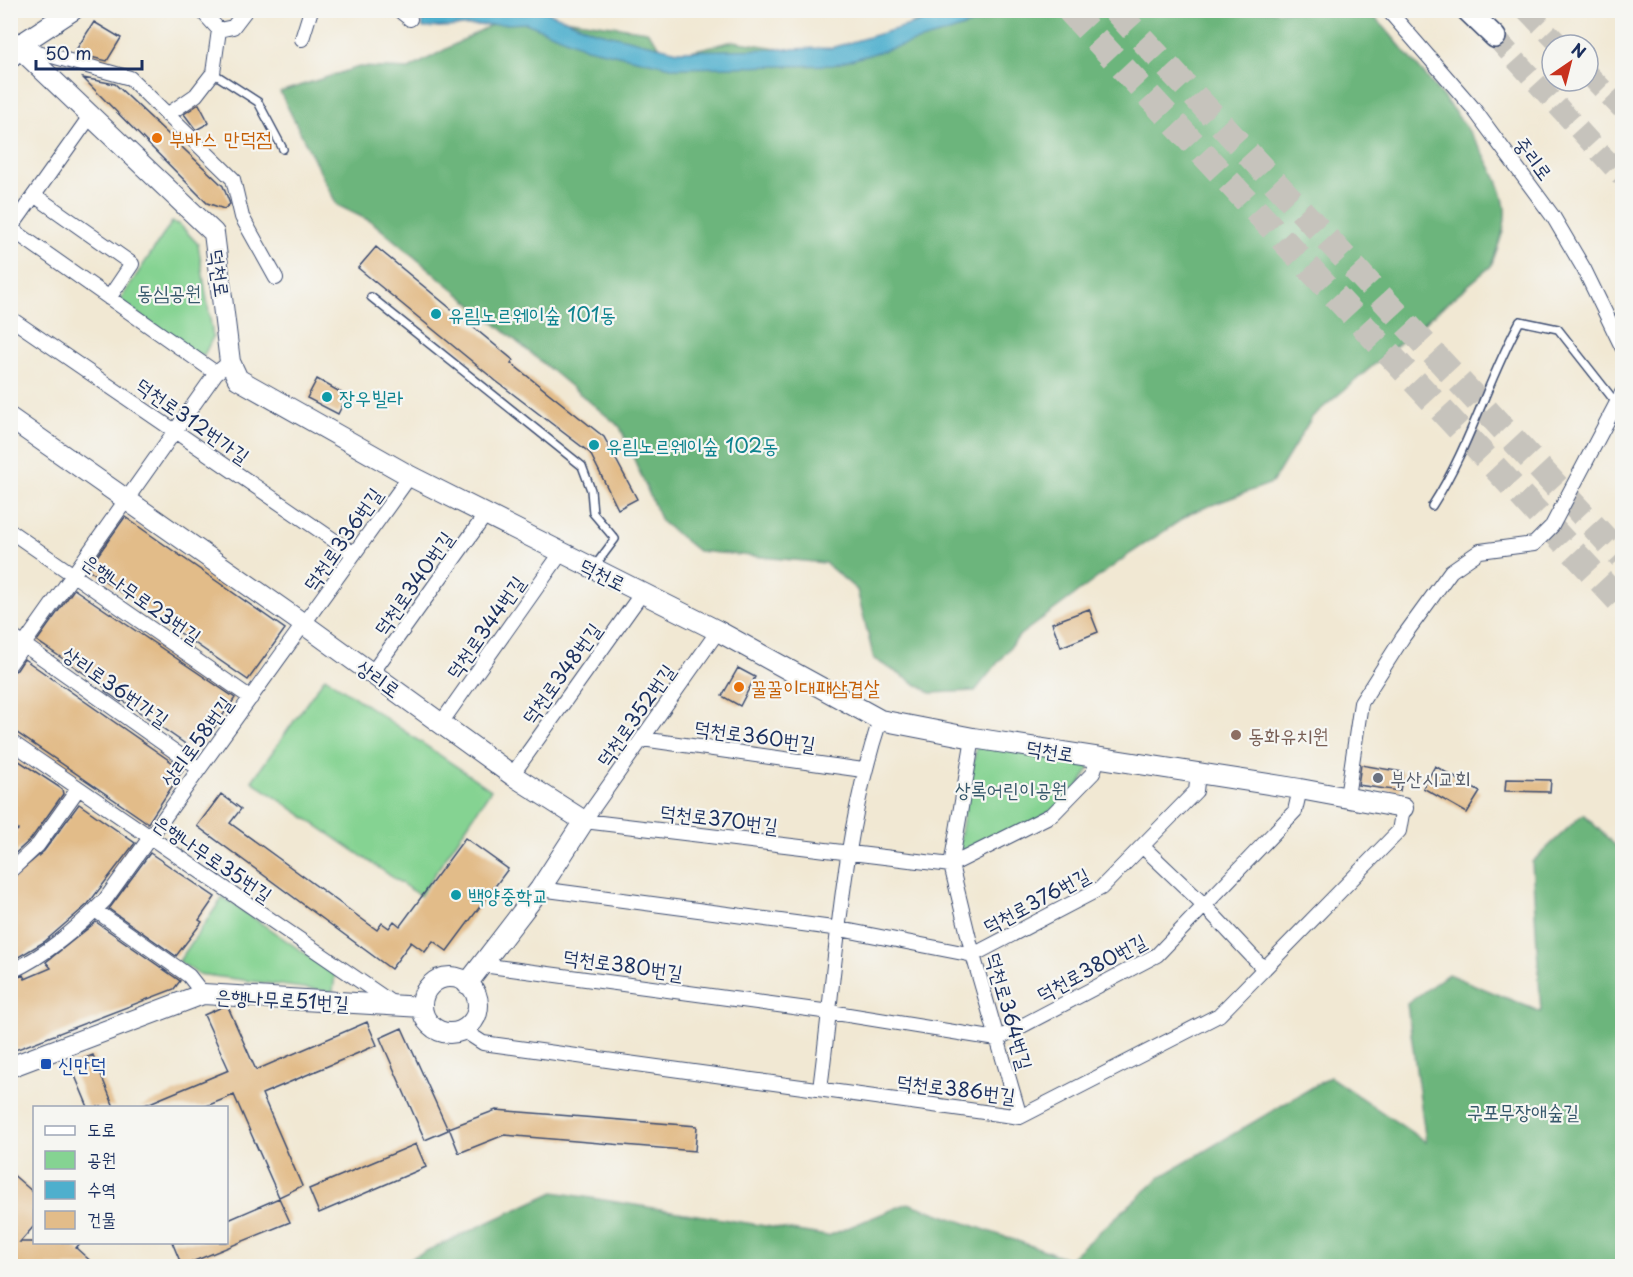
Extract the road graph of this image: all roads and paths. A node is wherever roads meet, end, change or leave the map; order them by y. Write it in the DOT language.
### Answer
graph roads {
  1 [pos="201,10"];
  2 [pos="246,10"];
  3 [pos="311,10"];
  4 [pos="1388,10"];
  5 [pos="1467,10"];
  6 [pos="64,13"];
  7 [pos="219,30"];
  8 [pos="1495,37"];
  9 [pos="302,39"];
  10 [pos="13,47"];
  11 [pos="213,73"];
  12 [pos="91,115"];
  13 [pos="167,115"];
  14 [pos="283,149"];
  15 [pos="34,195"];
  16 [pos="11,228"];
  17 [pos="276,278"];
  18 [pos="371,297"];
  19 [pos="109,298"];
  20 [pos="10,318"];
  21 [pos="1623,347"];
  22 [pos="223,368"];
  23 [pos="1620,399"];
  24 [pos="10,418"];
  25 [pos="175,432"];
  26 [pos="410,476"];
  27 [pos="127,499"];
  28 [pos="1432,506"];
  29 [pos="486,514"];
  30 [pos="10,531"];
  31 [pos="561,553"];
  32 [pos="354,554"];
  33 [pos="593,569"];
  34 [pos="74,573"];
  35 [pos="642,593"];
  36 [pos="305,625"];
  37 [pos="718,631"];
  38 [pos="10,635"];
  39 [pos="24,644"];
  40 [pos="10,664"];
  41 [pos="372,673"];
  42 [pos="251,698"];
  43 [pos="880,720"];
  44 [pos="441,723"];
  45 [pos="973,738"];
  46 [pos="642,739"];
  47 [pos="10,741"];
  48 [pos="1098,758"];
  49 [pos="198,768"];
  50 [pos="863,771"];
  51 [pos="1198,773"];
  52 [pos="512,775"];
  53 [pos="78,789"];
  54 [pos="1300,789"];
  55 [pos="1347,796"];
  56 [pos="1403,808"];
  57 [pos="584,821"];
  58 [pos="150,839"];
  59 [pos="1143,846"];
  60 [pos="849,854"];
  61 [pos="951,865"];
  62 [pos="10,871"];
  63 [pos="540,889"];
  64 [pos="1203,904"];
  65 [pos="95,910"];
  66 [pos="840,930"];
  67 [pos="973,955"];
  68 [pos="482,965"];
  69 [pos="1264,969"];
  70 [pos="10,972"];
  71 [pos="467,984"];
  72 [pos="203,994"];
  73 [pos="395,1006"];
  74 [pos="422,1007"];
  75 [pos="830,1012"];
  76 [pos="463,1030"];
  77 [pos="997,1039"];
  78 [pos="10,1066"];
  79 [pos="820,1089"];
  80 [pos="1020,1118"];
  1 -- 7 [label="street"];
  2 -- 7 [label="street"];
  3 -- 9 [label="street"];
  4 -- 21 [label="street, 중리로"];
  5 -- 8 [label="main road"];
  6 -- 10 [label="main road"];
  7 -- 11 [label="street"];
  10 -- 12 [label="main road, 덕천로"];
  10 -- 13 [label="street"];
  11 -- 13 [label="street"];
  11 -- 14 [label="lane"];
  12 -- 15 [label="street"];
  12 -- 22 [label="main road, 덕천로"];
  13 -- 17 [label="street"];
  15 -- 16 [label="street"];
  15 -- 19 [label="street"];
  16 -- 19 [label="street"];
  18 -- 33 [label="lane"];
  19 -- 22 [label="street"];
  20 -- 25 [label="street, 덕천로312번가길"];
  22 -- 25 [label="street"];
  22 -- 26 [label="main road, 덕천로"];
  23 -- 28 [label="lane"];
  23 -- 55 [label="street"];
  24 -- 27 [label="main road, 상리로"];
  25 -- 27 [label="street"];
  25 -- 32 [label="street, 덕천로312번가길"];
  26 -- 29 [label="main road, 덕천로"];
  26 -- 32 [label="street, 덕천로336번길"];
  27 -- 34 [label="street"];
  27 -- 36 [label="main road, 상리로"];
  29 -- 31 [label="main road, 덕천로"];
  29 -- 41 [label="street, 덕천로340번길"];
  30 -- 34 [label="street, 은행나무로23번길"];
  31 -- 33 [label="main road, 덕천로"];
  31 -- 44 [label="street, 덕천로344번길"];
  32 -- 36 [label="street, 덕천로336번길"];
  33 -- 35 [label="main road, 덕천로"];
  34 -- 39 [label="street"];
  34 -- 42 [label="street, 은행나무로23번길"];
  35 -- 37 [label="main road, 덕천로"];
  35 -- 52 [label="street, 덕천로348번길"];
  36 -- 41 [label="main road, 상리로"];
  36 -- 42 [label="street, 상리로58번길"];
  37 -- 43 [label="main road, 덕천로"];
  37 -- 46 [label="street, 덕천로352번길"];
  38 -- 39 [label="street, 상리로36번가길"];
  39 -- 40 [label="street"];
  39 -- 49 [label="street, 상리로36번가길"];
  41 -- 44 [label="main road, 상리로"];
  42 -- 49 [label="street, 상리로58번길"];
  43 -- 45 [label="main road, 덕천로"];
  43 -- 50 [label="street"];
  44 -- 52 [label="main road, 상리로"];
  45 -- 48 [label="main road, 덕천로"];
  45 -- 61 [label="street, 덕천로364번길"];
  46 -- 50 [label="street, 덕천로360번길"];
  46 -- 57 [label="street, 덕천로352번길"];
  47 -- 53 [label="street, 은행나무로35번길"];
  48 -- 51 [label="main road, 덕천로"];
  48 -- 61 [label="street"];
  49 -- 58 [label="street, 상리로58번길"];
  50 -- 60 [label="street"];
  51 -- 54 [label="main road, 덕천로"];
  51 -- 59 [label="street, 덕천로376번길"];
  52 -- 57 [label="main road, 상리로"];
  53 -- 58 [label="street, 은행나무로35번길"];
  53 -- 62 [label="street"];
  54 -- 55 [label="main road, 덕천로"];
  54 -- 64 [label="street, 덕천로380번길"];
  55 -- 56 [label="main road, 덕천로"];
  56 -- 69 [label="street, 덕천로386번길"];
  57 -- 60 [label="street, 덕천로370번길"];
  57 -- 63 [label="main road"];
  58 -- 65 [label="street, 상리로58번길"];
  58 -- 73 [label="street, 은행나무로35번길"];
  59 -- 64 [label="street"];
  59 -- 67 [label="street, 덕천로376번길"];
  60 -- 61 [label="street, 덕천로370번길"];
  60 -- 66 [label="street"];
  61 -- 67 [label="street, 덕천로364번길"];
  63 -- 66 [label="street, 덕천로376번길"];
  63 -- 68 [label="main road"];
  64 -- 69 [label="street"];
  64 -- 77 [label="street, 덕천로380번길"];
  65 -- 70 [label="street, 상리로58번길"];
  65 -- 72 [label="street"];
  66 -- 67 [label="street, 덕천로376번길"];
  66 -- 75 [label="street"];
  67 -- 77 [label="street, 덕천로364번길"];
  68 -- 71 [label="main road"];
  68 -- 75 [label="street, 덕천로380번길"];
  69 -- 80 [label="street, 덕천로386번길"];
  71 -- 74 [label="main road"];
  71 -- 76 [label="main road"];
  72 -- 73 [label="main road, 은행나무로51번길"];
  72 -- 78 [label="main road, 은행나무로51번길"];
  73 -- 74 [label="main road, 은행나무로51번길"];
  74 -- 76 [label="main road"];
  75 -- 77 [label="street, 덕천로380번길"];
  75 -- 79 [label="street"];
  76 -- 79 [label="street, 덕천로386번길"];
  77 -- 80 [label="street, 덕천로364번길"];
  79 -- 80 [label="street, 덕천로386번길"];
}
